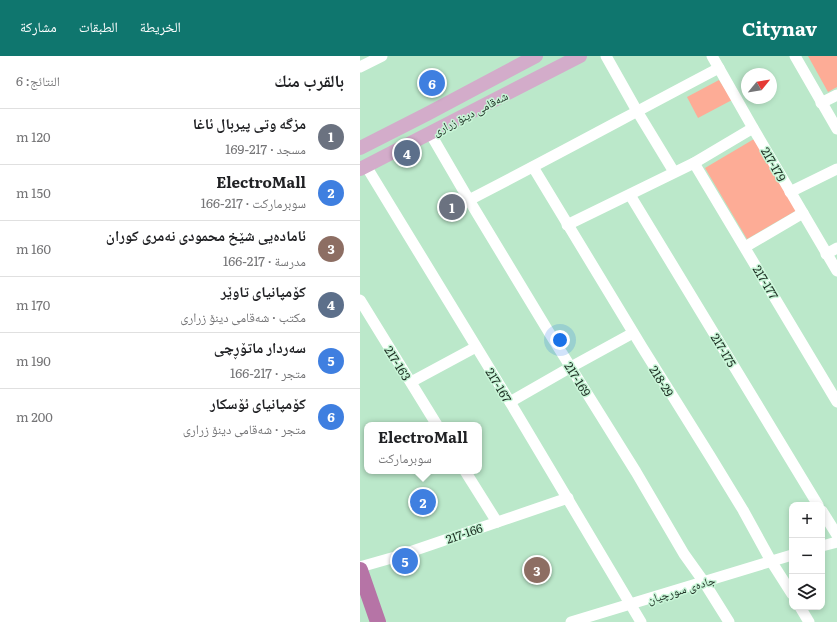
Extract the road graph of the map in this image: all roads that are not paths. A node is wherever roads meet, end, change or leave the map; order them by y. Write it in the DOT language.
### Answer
graph roads {
  1 [pos="382,56"];
  2 [pos="536,56"];
  3 [pos="580,56"];
  4 [pos="606,56"];
  5 [pos="712,56"];
  6 [pos="794,56"];
  7 [pos="360,67"];
  8 [pos="719,68"];
  9 [pos="837,95"];
  10 [pos="821,103"];
  11 [pos="637,111"];
  12 [pos="753,128"];
  13 [pos="837,129"];
  14 [pos="430,134"];
  15 [pos="360,148"];
  16 [pos="694,163"];
  17 [pos="533,167"];
  18 [pos="363,168"];
  19 [pos="837,169"];
  20 [pos="674,172"];
  21 [pos="790,192"];
  22 [pos="630,195"];
  23 [pos="469,200"];
  24 [pos="803,213"];
  25 [pos="567,225"];
  26 [pos="745,247"];
  27 [pos="837,248"];
  28 [pos="826,254"];
  29 [pos="837,271"];
  30 [pos="360,300"];
  31 [pos="633,333"];
  32 [pos="476,347"];
  33 [pos="571,367"];
  34 [pos="410,382"];
  35 [pos="510,402"];
  36 [pos="837,402"];
  37 [pos="435,422"];
  38 [pos="467,474"];
  39 [pos="568,498"];
  40 [pos="816,502"];
  41 [pos="825,516"];
  42 [pos="497,522"];
  43 [pos="837,535"];
  44 [pos="837,542"];
  45 [pos="825,545"];
  46 [pos="789,556"];
  47 [pos="771,562"];
  48 [pos="360,569"];
  49 [pos="704,582"];
  50 [pos="789,589"];
  51 [pos="630,604"];
  52 [pos="802,610"];
  53 [pos="378,622"];
  54 [pos="571,622"];
  55 [pos="641,622"];
  56 [pos="728,622"];
  57 [pos="809,622"];
  1 -- 7 [label="street"];
  2 -- 15 [label="main road, شەقامی دینۆ زراری"];
  3 -- 14 [label="main road, شەقامی دینۆ زراری"];
  4 -- 11 [label="street"];
  5 -- 8 [label="street, 217-179"];
  6 -- 10 [label="street"];
  8 -- 11 [label="street"];
  8 -- 12 [label="street, 217-179"];
  9 -- 10 [label="street"];
  10 -- 13 [label="street"];
  11 -- 17 [label="street"];
  11 -- 20 [label="street"];
  12 -- 16 [label="street"];
  12 -- 21 [label="street, 217-179"];
  14 -- 18 [label="main road, شەقامی دینۆ زراری"];
  14 -- 23 [label="street, 217-169"];
  16 -- 20 [label="street"];
  16 -- 26 [label="street, 217-177"];
  17 -- 23 [label="street"];
  17 -- 25 [label="street, 218-29"];
  18 -- 32 [label="street, 217-167"];
  19 -- 21 [label="street"];
  20 -- 22 [label="street"];
  21 -- 24 [label="street, 217-179"];
  22 -- 25 [label="street"];
  22 -- 40 [label="street, 217-175"];
  23 -- 33 [label="street, 217-169"];
  24 -- 26 [label="street"];
  24 -- 28 [label="street, 217-179"];
  25 -- 31 [label="street, 218-29"];
  26 -- 36 [label="street, 217-177"];
  27 -- 28 [label="street"];
  28 -- 29 [label="street, 217-179"];
  30 -- 34 [label="street, 217-163"];
  31 -- 33 [label="street"];
  31 -- 47 [label="street, 218-29"];
  32 -- 34 [label="street"];
  32 -- 35 [label="street, 217-167"];
  33 -- 35 [label="street"];
  33 -- 49 [label="street, 217-169"];
  34 -- 37 [label="street, 217-163"];
  35 -- 39 [label="street, 217-167"];
  38 -- 42 [label="street"];
  39 -- 42 [label="street, 217-166"];
  39 -- 51 [label="street, 217-167"];
  41 -- 43 [label="street"];
  42 -- 48 [label="street, 217-166"];
  44 -- 45 [label="street"];
  46 -- 47 [label="street, جادەی سورچیان"];
  47 -- 49 [label="street, جادەی سورچیان"];
  47 -- 50 [label="street, 218-29"];
  48 -- 53 [label="highway"];
  49 -- 51 [label="street, جادەی سورچیان"];
  49 -- 56 [label="street, 217-169"];
  51 -- 54 [label="street, جادەی سورچیان"];
  51 -- 55 [label="street, 217-167"];
  52 -- 57 [label="street"];
}
